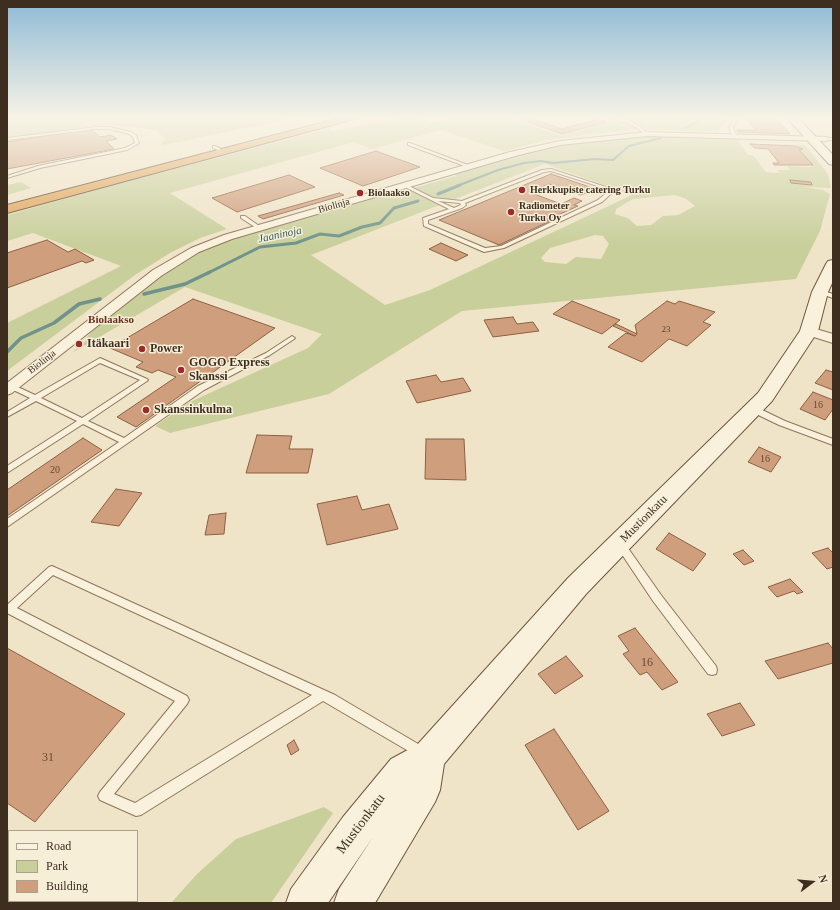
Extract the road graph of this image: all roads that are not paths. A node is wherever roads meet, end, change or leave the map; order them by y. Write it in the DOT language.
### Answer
graph roads {
  1 [pos="75,159"];
  2 [pos="176,159"];
  3 [pos="181,159"];
  4 [pos="453,159"];
  5 [pos="496,159"];
  6 [pos="471,166"];
  7 [pos="7,177"];
  8 [pos="405,186"];
  9 [pos="433,199"];
  10 [pos="7,201"];
  11 [pos="462,202"];
  12 [pos="453,208"];
  13 [pos="7,209"];
  14 [pos="243,217"];
  15 [pos="260,228"];
  16 [pos="833,264"];
  17 [pos="827,294"];
  18 [pos="809,331"];
  19 [pos="292,338"];
  20 [pos="833,339"];
  21 [pos="9,387"];
  22 [pos="37,397"];
  23 [pos="753,409"];
  24 [pos="7,415"];
  25 [pos="84,420"];
  26 [pos="124,441"];
  27 [pos="833,442"];
  28 [pos="7,470"];
  29 [pos="7,524"];
  30 [pos="620,543"];
  31 [pos="712,670"];
  32 [pos="323,695"];
  33 [pos="428,757"];
  34 [pos="305,903"];
  35 [pos="353,903"];
  1 -- 7 [label="lane"];
  2 -- 10 [label="highway"];
  3 -- 13 [label="highway"];
  4 -- 6 [label="lane"];
  5 -- 6 [label="street, Biolinja"];
  6 -- 8 [label="street, Biolinja"];
  8 -- 9 [label="lane"];
  8 -- 15 [label="street, Biolinja"];
  9 -- 11 [label="lane"];
  9 -- 12 [label="lane"];
  11 -- 12 [label="lane"];
  11 -- 12 [label="lane"];
  14 -- 15 [label="lane"];
  15 -- 21 [label="street, Biolinja"];
  16 -- 17 [label="street, Mustionkatu"];
  17 -- 18 [label="street, Mustionkatu"];
  18 -- 20 [label="street"];
  18 -- 23 [label="street, Mustionkatu"];
  19 -- 26 [label="lane"];
  21 -- 22 [label="lane"];
  22 -- 24 [label="lane"];
  22 -- 25 [label="lane"];
  22 -- 25 [label="lane"];
  23 -- 27 [label="lane"];
  23 -- 30 [label="street, Mustionkatu"];
  25 -- 26 [label="lane"];
  25 -- 28 [label="lane"];
  26 -- 29 [label="lane"];
  30 -- 31 [label="lane"];
  30 -- 33 [label="street, Mustionkatu"];
  32 -- 32 [label="lane"];
  32 -- 33 [label="lane"];
  33 -- 34 [label="street, Mustionkatu"];
  33 -- 35 [label="street"];
}
